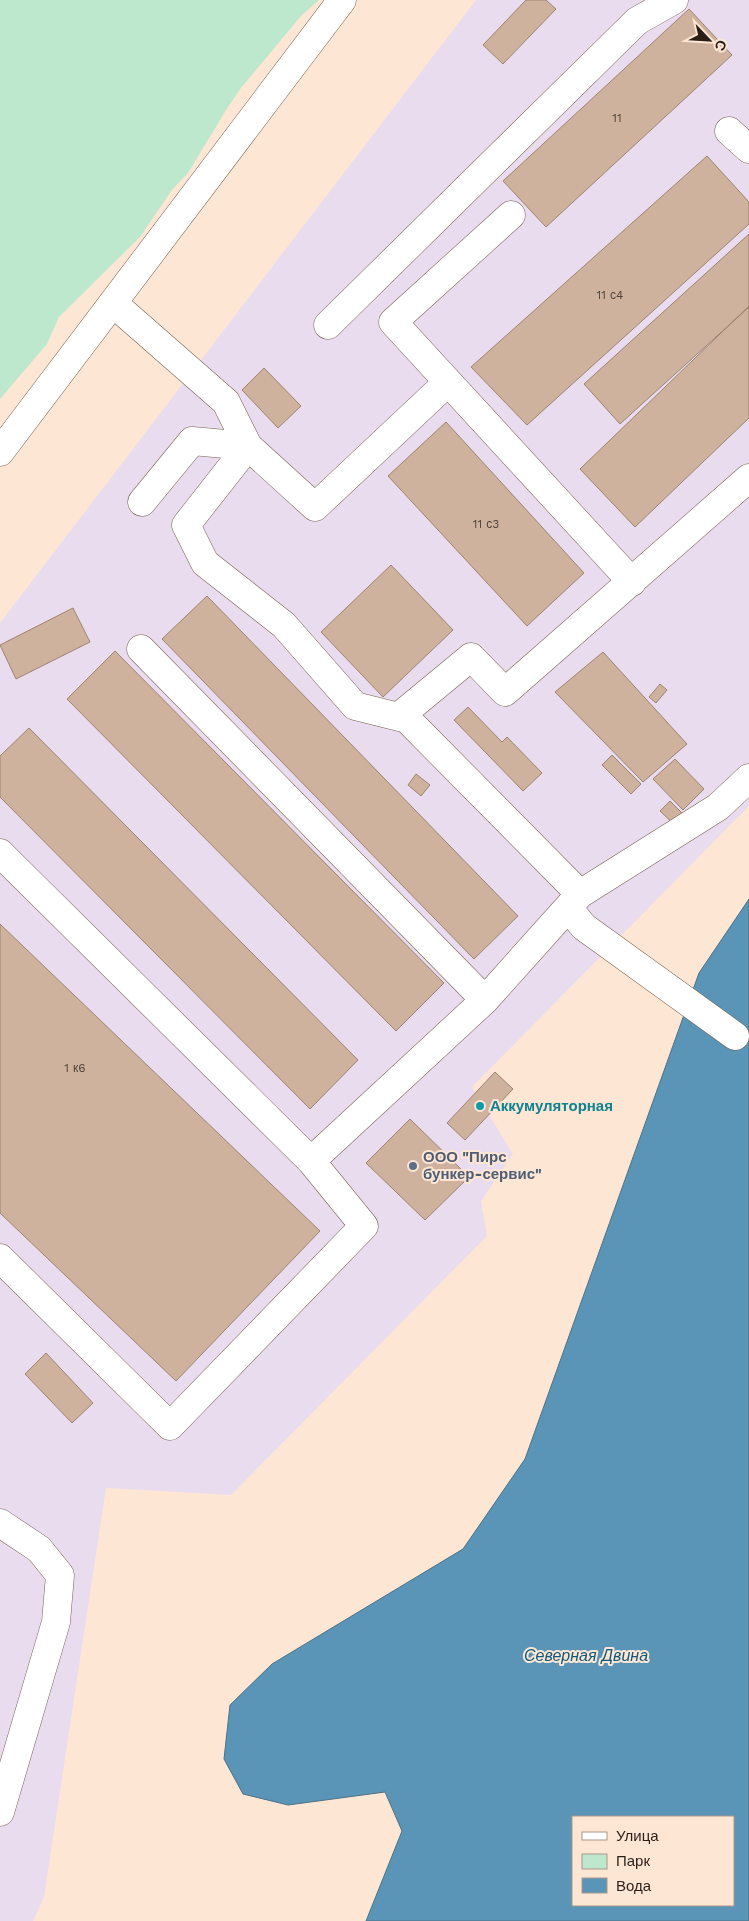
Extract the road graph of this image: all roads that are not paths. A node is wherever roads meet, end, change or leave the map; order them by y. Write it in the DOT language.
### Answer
graph roads {
  1 [pos="342,0"];
  2 [pos="674,0"];
  3 [pos="729,131"];
  4 [pos="749,149"];
  5 [pos="511,215"];
  6 [pos="113,303"];
  7 [pos="328,325"];
  8 [pos="448,382"];
  9 [pos="248,446"];
  10 [pos="0,452"];
  11 [pos="749,478"];
  12 [pos="142,502"];
  13 [pos="632,582"];
  14 [pos="141,649"];
  15 [pos="407,720"];
  16 [pos="749,778"];
  17 [pos="0,853"];
  18 [pos="574,901"];
  19 [pos="485,1000"];
  20 [pos="735,1036"];
  21 [pos="311,1161"];
  22 [pos="0,1258"];
  23 [pos="0,1523"];
  24 [pos="0,1812"];
  1 -- 6 [label="lane"];
  2 -- 7 [label="lane"];
  3 -- 4 [label="lane"];
  5 -- 8 [label="lane"];
  6 -- 9 [label="lane"];
  6 -- 10 [label="lane"];
  8 -- 9 [label="lane"];
  8 -- 13 [label="lane"];
  9 -- 12 [label="lane"];
  9 -- 15 [label="lane"];
  11 -- 13 [label="lane"];
  13 -- 15 [label="lane"];
  14 -- 19 [label="lane"];
  15 -- 18 [label="lane"];
  16 -- 18 [label="lane"];
  17 -- 21 [label="lane"];
  18 -- 19 [label="lane"];
  18 -- 20 [label="lane"];
  19 -- 21 [label="lane"];
  21 -- 22 [label="lane"];
  23 -- 24 [label="lane"];
}
